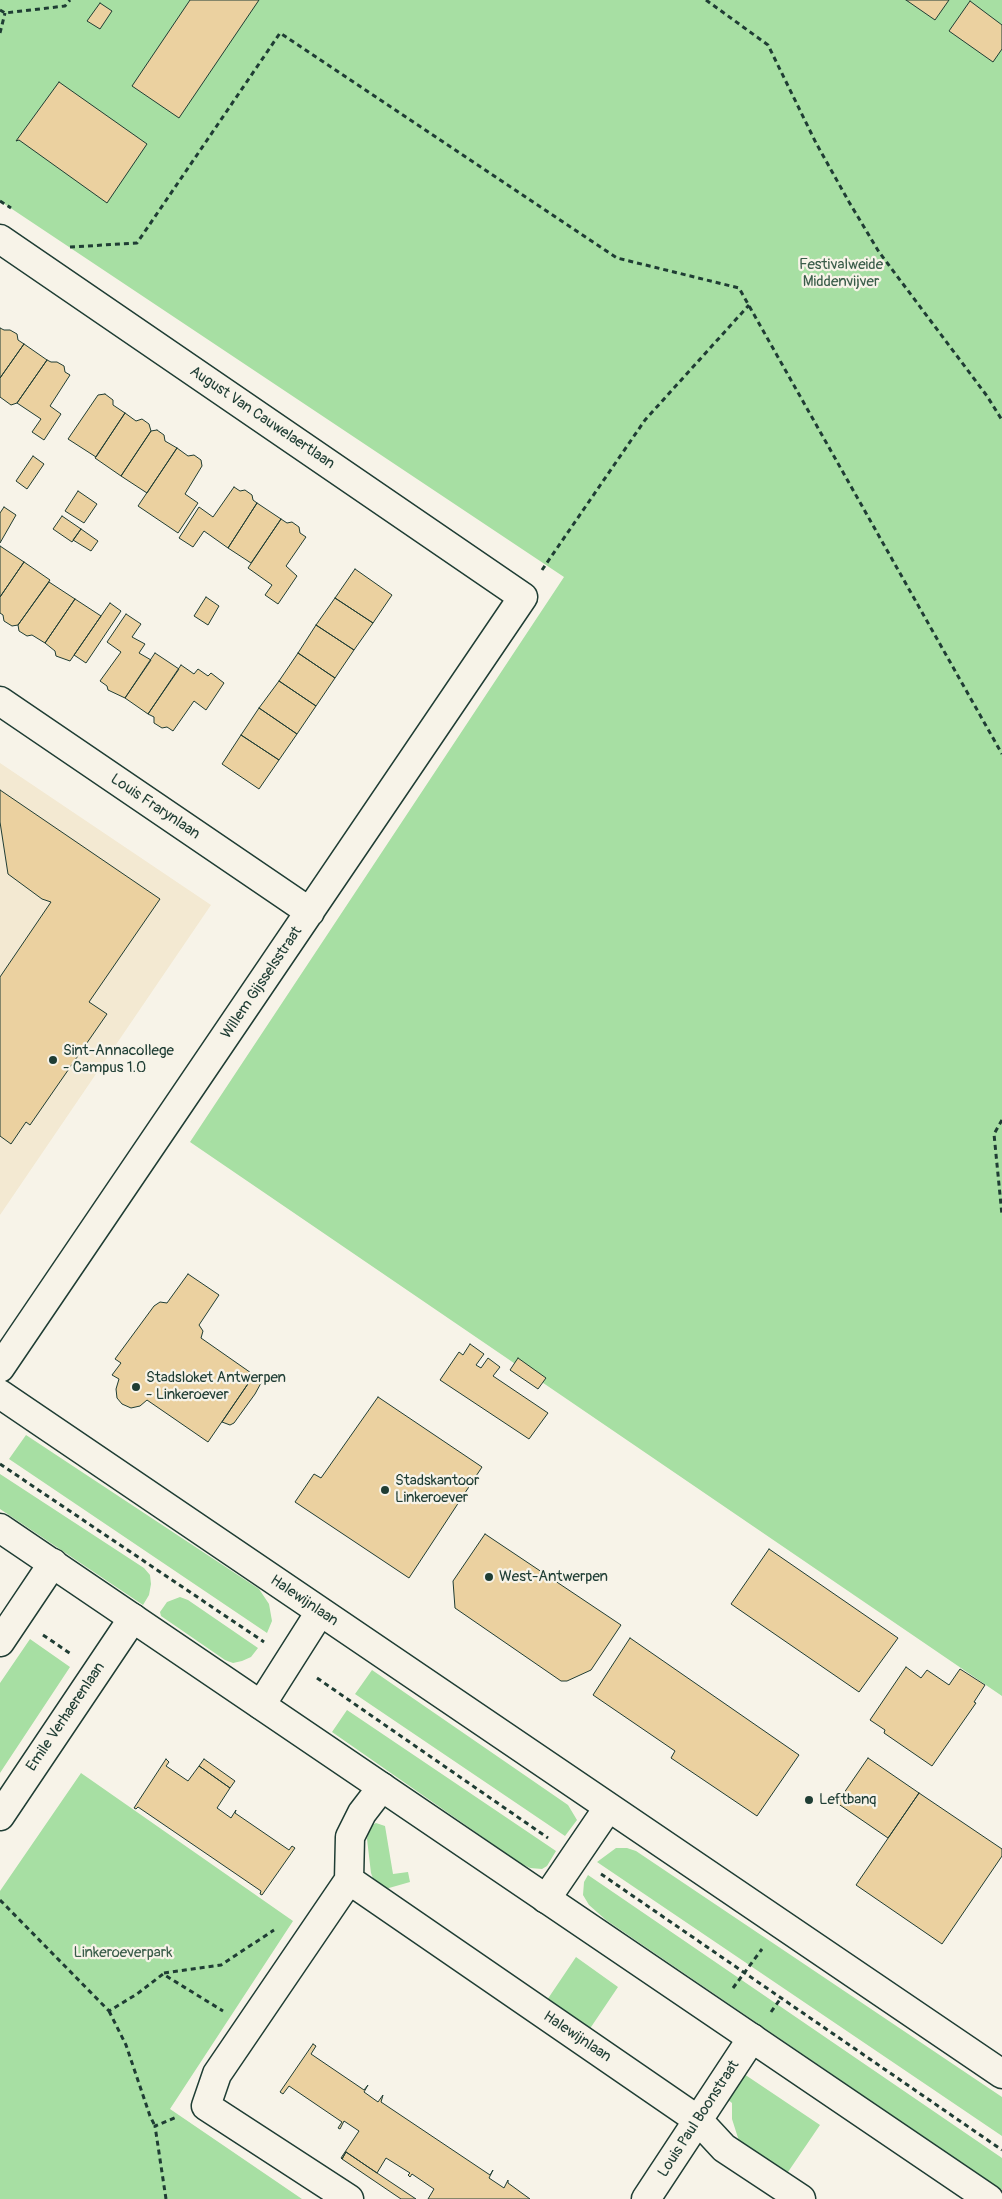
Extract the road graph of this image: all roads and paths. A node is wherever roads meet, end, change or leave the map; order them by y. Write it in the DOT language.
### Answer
graph roads {
  1 [pos="70,0"];
  2 [pos="706,0"];
  3 [pos="0,10"];
  4 [pos="5,13"];
  5 [pos="0,33"];
  6 [pos="0,201"];
  7 [pos="16,211"];
  8 [pos="0,239"];
  9 [pos="63,242"];
  10 [pos="749,305"];
  11 [pos="1002,420"];
  12 [pos="523,597"];
  13 [pos="0,701"];
  14 [pos="1002,754"];
  15 [pos="310,912"];
  16 [pos="1002,1120"];
  17 [pos="1002,1215"];
  18 [pos="0,1368"];
  19 [pos="0,1394"];
  20 [pos="0,1464"];
  21 [pos="0,1528"];
  22 [pos="53,1563"];
  23 [pos="320,1612"];
  24 [pos="16,1618"];
  25 [pos="133,1618"];
  26 [pos="0,1642"];
  27 [pos="290,1660"];
  28 [pos="97,1671"];
  29 [pos="261,1705"];
  30 [pos="382,1787"];
  31 [pos="608,1808"];
  32 [pos="0,1816"];
  33 [pos="574,1856"];
  34 [pos="349,1880"];
  35 [pos="546,1899"];
  36 [pos="0,1900"];
  37 [pos="779,1924"];
  38 [pos="276,1929"];
  39 [pos="744,1973"];
  40 [pos="163,1974"];
  41 [pos="109,2011"];
  42 [pos="716,2013"];
  43 [pos="248,2028"];
  44 [pos="752,2038"];
  45 [pos="1002,2074"];
  46 [pos="206,2106"];
  47 [pos="698,2120"];
  48 [pos="155,2126"];
  49 [pos="1002,2150"];
  50 [pos="166,2199"];
  51 [pos="349,2199"];
  52 [pos="646,2199"];
  53 [pos="801,2199"];
  54 [pos="989,2199"];
  1 -- 4 [label="path"];
  2 -- 11 [label="path"];
  3 -- 4 [label="path"];
  4 -- 5 [label="path"];
  6 -- 7 [label="path"];
  8 -- 12 [label="street, August Van Cauwelaertlaan"];
  9 -- 10 [label="path"];
  10 -- 12 [label="path"];
  10 -- 14 [label="path"];
  12 -- 15 [label="street, Willem Gijsselsstraat"];
  13 -- 15 [label="street, Louis Frarynlaan"];
  15 -- 18 [label="street, Willem Gijsselsstraat"];
  16 -- 17 [label="path"];
  19 -- 23 [label="street, Halewijnlaan"];
  20 -- 27 [label="path"];
  21 -- 22 [label="street"];
  22 -- 24 [label="street"];
  22 -- 25 [label="street"];
  23 -- 27 [label="street"];
  23 -- 31 [label="street, Halewijnlaan"];
  24 -- 26 [label="street"];
  24 -- 28 [label="path"];
  25 -- 28 [label="street, Emile Verhaerenlaan"];
  25 -- 29 [label="street"];
  27 -- 29 [label="street"];
  27 -- 33 [label="path"];
  28 -- 32 [label="street, Emile Verhaerenlaan"];
  29 -- 30 [label="street"];
  30 -- 34 [label="street"];
  30 -- 35 [label="street"];
  31 -- 33 [label="street"];
  31 -- 37 [label="street, Halewijnlaan"];
  33 -- 35 [label="street"];
  33 -- 39 [label="path"];
  34 -- 43 [label="street"];
  34 -- 47 [label="street, Halewijnlaan"];
  35 -- 42 [label="street"];
  36 -- 41 [label="path"];
  37 -- 39 [label="path"];
  37 -- 45 [label="street, Halewijnlaan"];
  38 -- 40 [label="path"];
  39 -- 42 [label="path"];
  39 -- 49 [label="path"];
  40 -- 41 [label="path"];
  40 -- 43 [label="path"];
  41 -- 48 [label="path"];
  42 -- 44 [label="street"];
  43 -- 46 [label="street"];
  44 -- 47 [label="street, Louis Paul Boonstraat"];
  44 -- 54 [label="street"];
  46 -- 48 [label="path"];
  46 -- 51 [label="street"];
  47 -- 52 [label="street, Louis Paul Boonstraat"];
  47 -- 53 [label="street, Halewijnlaan"];
  48 -- 50 [label="path"];
}
